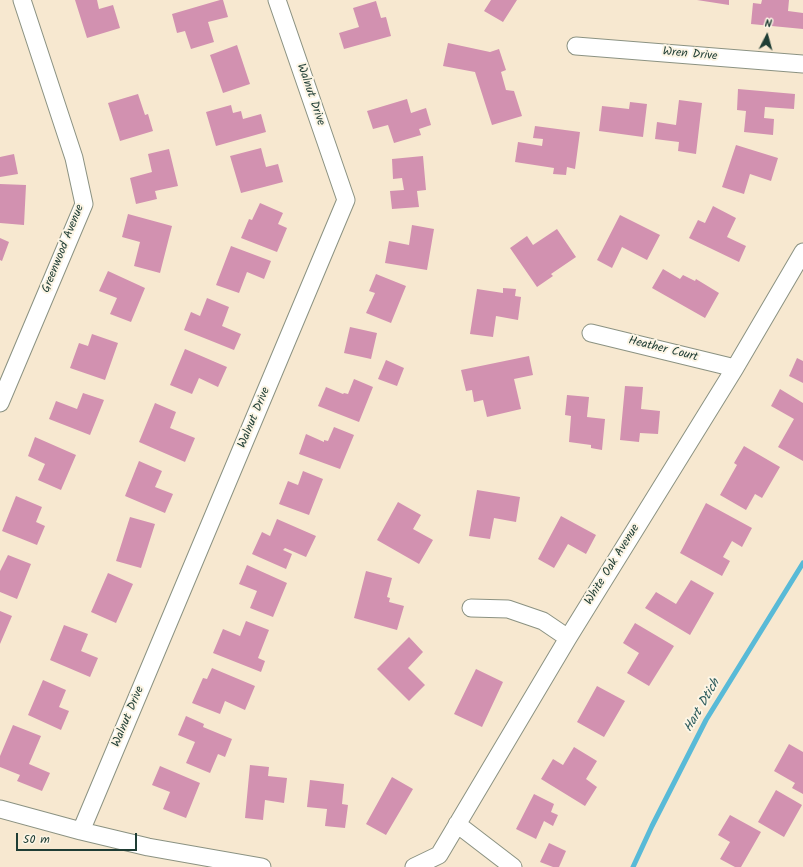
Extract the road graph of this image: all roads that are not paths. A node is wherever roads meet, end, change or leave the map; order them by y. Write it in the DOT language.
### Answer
graph roads {
  1 [pos="22,0"];
  2 [pos="277,0"];
  3 [pos="576,46"];
  4 [pos="803,64"];
  5 [pos="803,252"];
  6 [pos="591,333"];
  7 [pos="735,368"];
  8 [pos="0,403"];
  9 [pos="471,608"];
  10 [pos="568,638"];
  11 [pos="0,809"];
  12 [pos="457,824"];
  13 [pos="81,831"];
  14 [pos="262,867"];
  15 [pos="414,867"];
  16 [pos="513,867"];
  1 -- 8 [label="street, Greenwood Avenue"];
  2 -- 13 [label="street, Walnut Drive"];
  3 -- 4 [label="street, Wren Drive"];
  5 -- 7 [label="street, White Oak Avenue"];
  6 -- 7 [label="street, Heather Court"];
  7 -- 10 [label="street, White Oak Avenue"];
  9 -- 10 [label="street"];
  10 -- 12 [label="street, White Oak Avenue"];
  11 -- 13 [label="street"];
  12 -- 15 [label="street, White Oak Avenue"];
  12 -- 16 [label="street"];
  13 -- 14 [label="street"];
}
